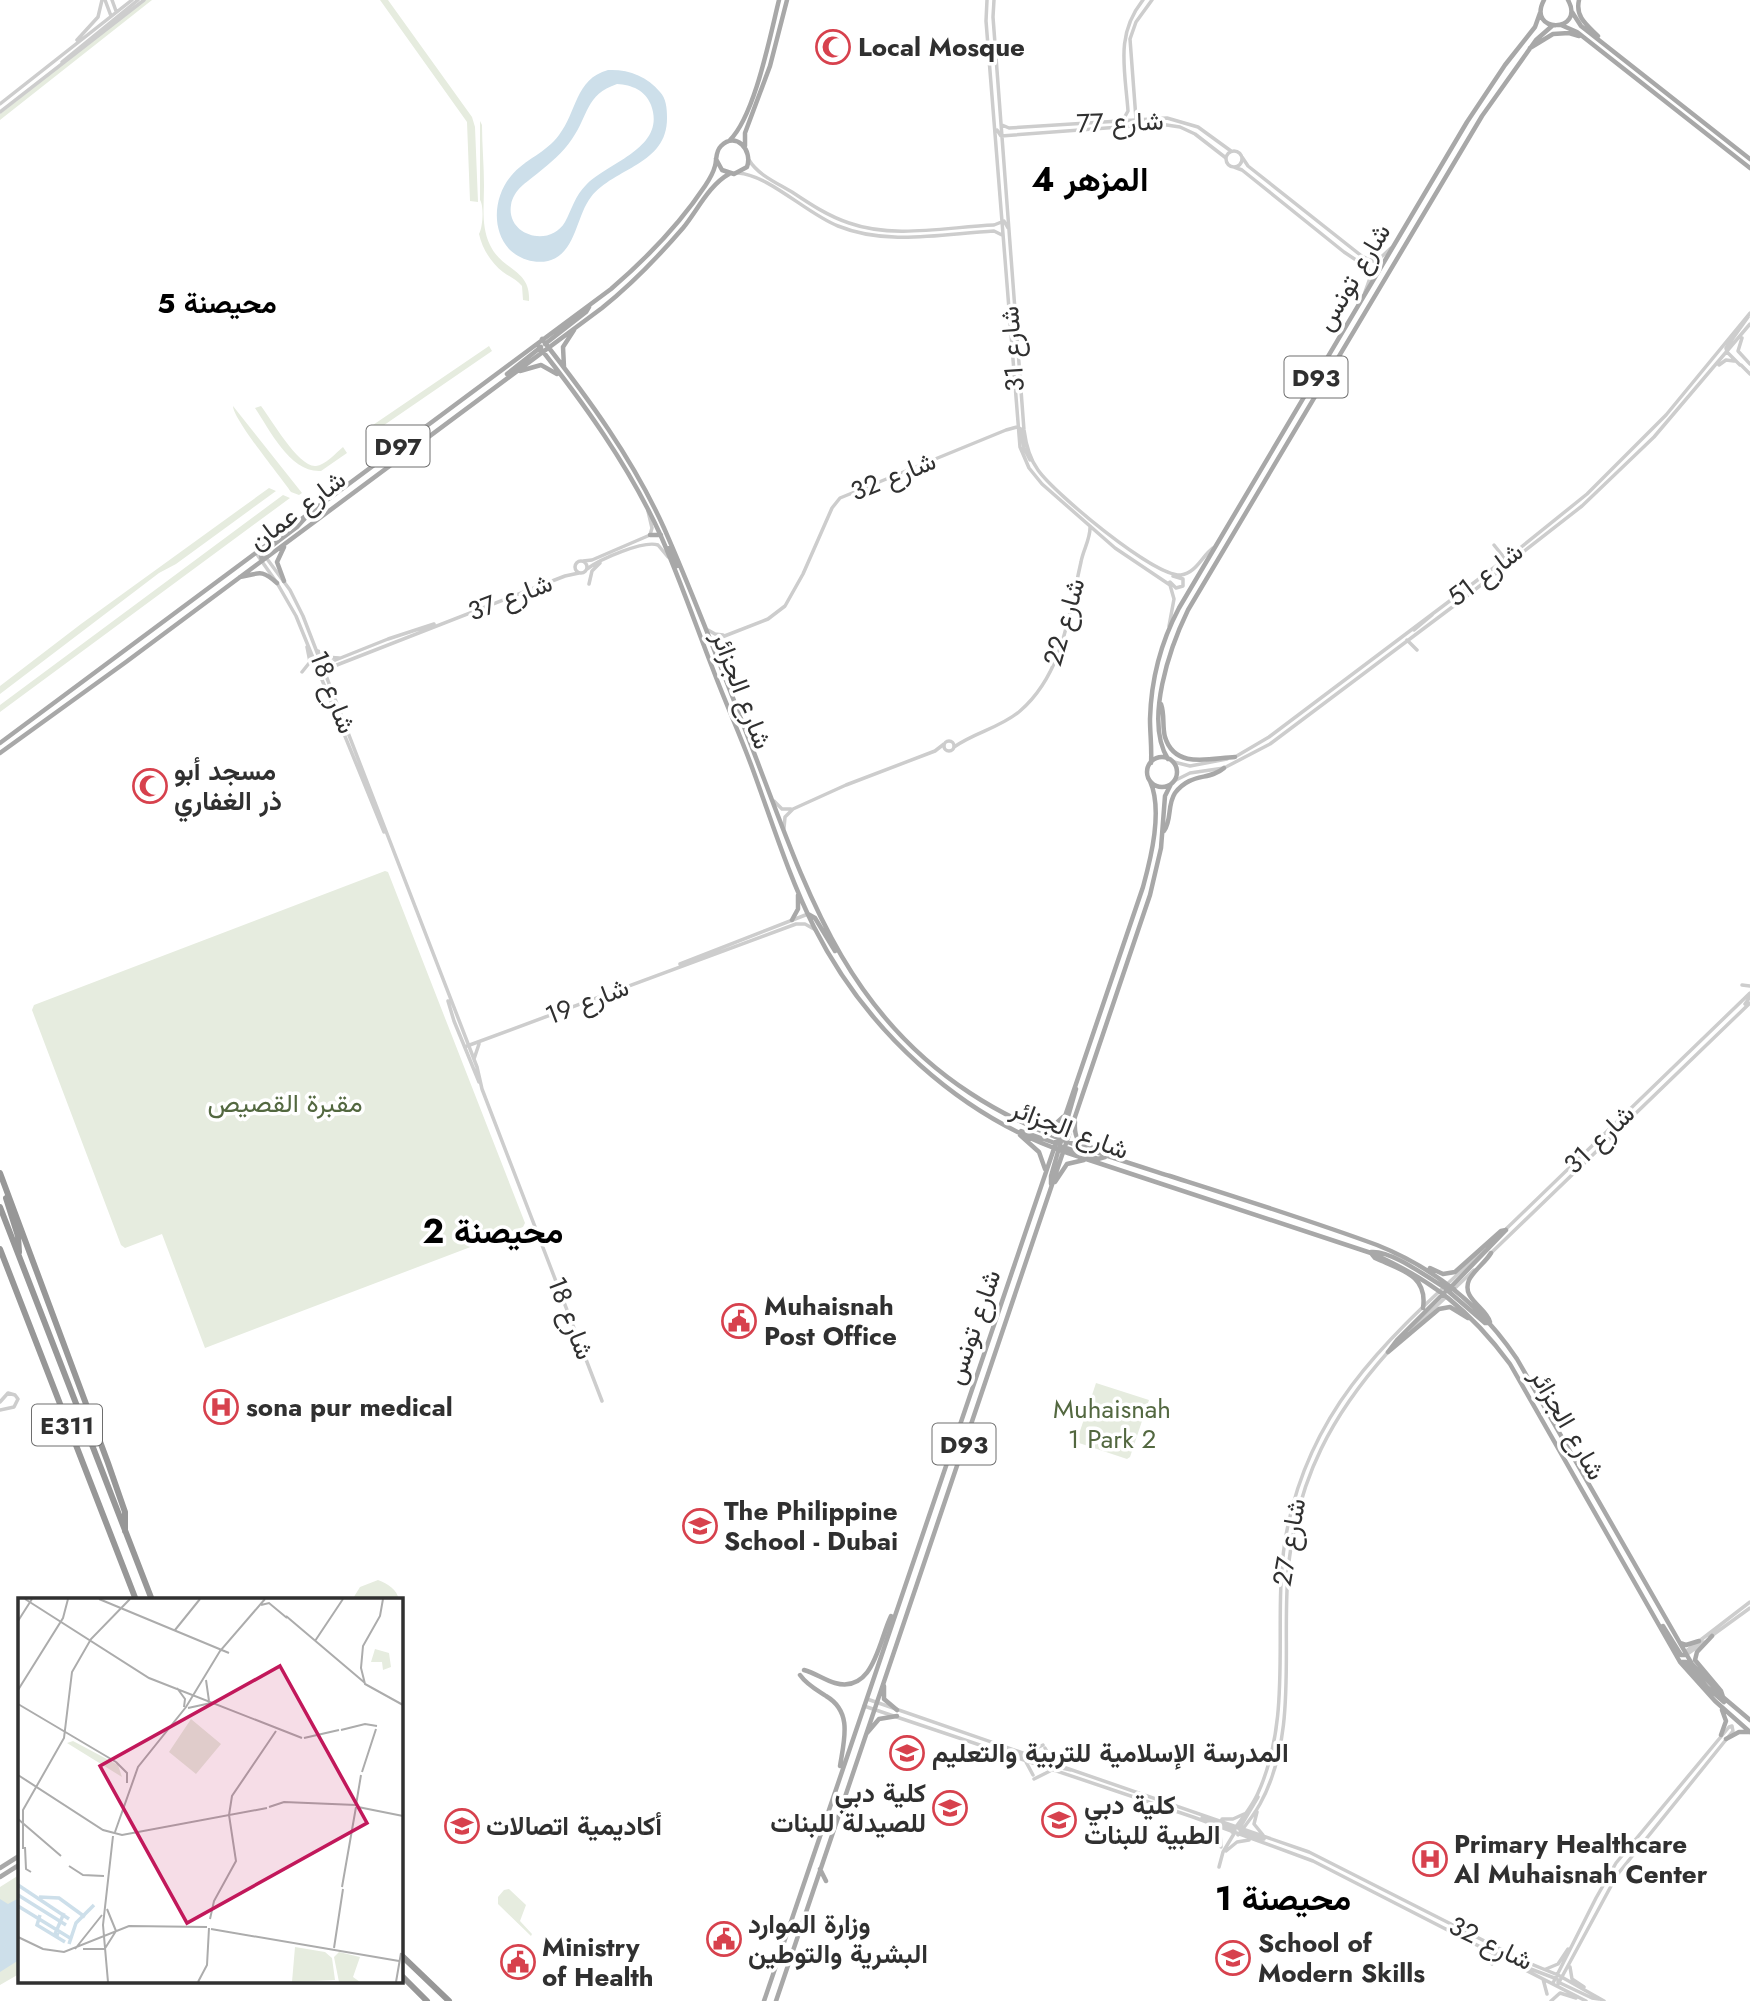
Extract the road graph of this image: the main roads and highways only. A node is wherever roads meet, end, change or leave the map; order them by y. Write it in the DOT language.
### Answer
graph roads {
  1 [pos="779,0"];
  2 [pos="787,0"];
  3 [pos="1544,0"];
  4 [pos="1579,0"];
  5 [pos="1537,1"];
  6 [pos="1570,1"];
  7 [pos="1540,10"];
  8 [pos="1572,12"];
  9 [pos="1560,25"];
  10 [pos="1552,26"];
  11 [pos="1588,40"];
  12 [pos="1599,40"];
  13 [pos="1529,48"];
  14 [pos="727,142"];
  15 [pos="746,147"];
  16 [pos="716,159"];
  17 [pos="1750,159"];
  18 [pos="1750,167"];
  19 [pos="729,174"];
  20 [pos="576,327"];
  21 [pos="542,345"];
  22 [pos="564,368"];
  23 [pos="512,374"];
  24 [pos="561,377"];
  25 [pos="500,383"];
  26 [pos="660,534"];
  27 [pos="650,535"];
  28 [pos="289,540"];
  29 [pos="261,554"];
  30 [pos="239,577"];
  31 [pos="284,581"];
  32 [pos="277,583"];
  33 [pos="699,614"];
  34 [pos="1160,702"];
  35 [pos="0,743"];
  36 [pos="0,753"];
  37 [pos="1235,757"];
  38 [pos="1168,759"];
  39 [pos="1150,763"];
  40 [pos="1224,768"];
  41 [pos="1150,781"];
  42 [pos="1172,783"];
  43 [pos="1163,831"];
  44 [pos="798,890"];
  45 [pos="808,914"];
  46 [pos="792,920"];
  47 [pos="838,953"];
  48 [pos="1077,1079"];
  49 [pos="1066,1112"];
  50 [pos="1076,1114"];
  51 [pos="1030,1126"];
  52 [pos="1017,1132"];
  53 [pos="1060,1145"];
  54 [pos="1105,1156"];
  55 [pos="1090,1160"];
  56 [pos="1128,1172"];
  57 [pos="0,1173"];
  58 [pos="1045,1174"];
  59 [pos="1132,1178"];
  60 [pos="0,1181"];
  61 [pos="1205,1183"];
  62 [pos="1196,1184"];
  63 [pos="1052,1185"];
  64 [pos="0,1207"];
  65 [pos="1327,1238"];
  66 [pos="1317,1241"];
  67 [pos="0,1249"];
  68 [pos="1371,1252"];
  69 [pos="18,1254"];
  70 [pos="1491,1254"];
  71 [pos="1412,1260"];
  72 [pos="1448,1290"];
  73 [pos="1423,1308"];
  74 [pos="1490,1323"];
  75 [pos="1482,1329"];
  76 [pos="1550,1413"];
  77 [pos="1560,1419"];
  78 [pos="1604,1526"];
  79 [pos="125,1533"];
  80 [pos="1602,1533"];
  81 [pos="135,1598"];
  82 [pos="151,1598"];
  83 [pos="896,1606"];
  84 [pos="1712,1636"];
  85 [pos="1699,1641"];
  86 [pos="1679,1643"];
  87 [pos="1683,1658"];
  88 [pos="804,1670"];
  89 [pos="885,1674"];
  90 [pos="800,1675"];
  91 [pos="1724,1698"];
  92 [pos="1731,1704"];
  93 [pos="1720,1706"];
  94 [pos="1750,1720"];
  95 [pos="1750,1732"];
  96 [pos="863,1739"];
  97 [pos="841,1771"];
  98 [pos="18,1857"];
  99 [pos="18,1866"];
  100 [pos="0,1868"];
  101 [pos="820,1869"];
  102 [pos="0,1877"];
  103 [pos="826,1881"];
  104 [pos="402,1956"];
  105 [pos="402,1976"];
  106 [pos="427,2001"];
  107 [pos="451,2001"];
  108 [pos="764,2001"];
  109 [pos="776,2001"];
  1 -- 14 [label="main road"];
  2 -- 15 [label="main road"];
  3 -- 7 [label="main road, شارع تونس"];
  4 -- 12 [label="main road"];
  5 -- 7 [label="main road"];
  6 -- 8 [label="main road"];
  7 -- 10 [label="main road"];
  7 -- 39 [label="main road, شارع تونس / D93"];
  8 -- 9 [label="main road"];
  8 -- 12 [label="main road"];
  9 -- 10 [label="main road"];
  9 -- 11 [label="main road"];
  10 -- 13 [label="main road, شارع تونس / D93"];
  11 -- 13 [label="main road"];
  11 -- 18 [label="main road"];
  12 -- 17 [label="main road"];
  13 -- 34 [label="main road, شارع تونس / D93"];
  14 -- 15 [label="main road"];
  14 -- 16 [label="main road"];
  15 -- 19 [label="main road"];
  16 -- 19 [label="main road"];
  16 -- 21 [label="main road, شارع عمان / D97"];
  19 -- 20 [label="main road, شارع عمان / D97"];
  20 -- 21 [label="main road, شارع عمان / D97"];
  20 -- 22 [label="main road"];
  21 -- 22 [label="main road, شارع الجزائر"];
  21 -- 23 [label="main road, شارع عمان / D97"];
  21 -- 24 [label="main road, شارع الجزائر"];
  21 -- 25 [label="main road"];
  21 -- 29 [label="main road, شارع عمان / D97"];
  22 -- 33 [label="main road, شارع الجزائر"];
  23 -- 24 [label="main road"];
  23 -- 25 [label="main road, شارع عمان / D97"];
  24 -- 26 [label="main road, شارع الجزائر"];
  25 -- 28 [label="main road, شارع عمان / D97"];
  26 -- 27 [label="main road"];
  26 -- 33 [label="main road"];
  26 -- 44 [label="main road, شارع الجزائر"];
  28 -- 29 [label="main road, شارع عمان / D97"];
  28 -- 31 [label="main road"];
  29 -- 30 [label="main road, شارع عمان / D97"];
  29 -- 35 [label="main road, شارع عمان / D97"];
  30 -- 32 [label="main road"];
  30 -- 36 [label="main road, شارع عمان / D97"];
  33 -- 47 [label="main road, شارع الجزائر"];
  34 -- 37 [label="main road"];
  34 -- 38 [label="main road, شارع تونس / D93"];
  38 -- 39 [label="main road"];
  38 -- 42 [label="main road"];
  39 -- 41 [label="main road"];
  40 -- 43 [label="main road"];
  41 -- 42 [label="main road"];
  41 -- 48 [label="main road, شارع تونس / D93"];
  42 -- 43 [label="main road, شارع تونس / D93"];
  43 -- 50 [label="main road, شارع تونس / D93"];
  44 -- 45 [label="main road, شارع الجزائر"];
  44 -- 46 [label="main road"];
  45 -- 47 [label="main road"];
  45 -- 52 [label="main road, شارع الجزائر"];
  47 -- 51 [label="main road, شارع الجزائر"];
  48 -- 49 [label="main road, شارع تونس / D93"];
  48 -- 53 [label="main road"];
  49 -- 51 [label="main road"];
  49 -- 53 [label="main road, شارع تونس / D93"];
  50 -- 53 [label="main road, شارع تونس / D93"];
  50 -- 54 [label="main road"];
  51 -- 53 [label="main road, شارع الجزائر"];
  52 -- 53 [label="main road, شارع الجزائر"];
  52 -- 58 [label="main road"];
  53 -- 54 [label="main road, شارع الجزائر"];
  53 -- 55 [label="main road, شارع الجزائر"];
  53 -- 58 [label="main road, شارع تونس / D93"];
  53 -- 63 [label="main road, شارع تونس"];
  54 -- 62 [label="main road, شارع الجزائر"];
  55 -- 56 [label="main road, شارع الجزائر"];
  55 -- 63 [label="main road"];
  56 -- 59 [label="main road"];
  56 -- 65 [label="main road, شارع الجزائر"];
  57 -- 79 [label="highway"];
  58 -- 83 [label="main road, شارع تونس / D93"];
  60 -- 69 [label="highway"];
  61 -- 62 [label="main road"];
  62 -- 71 [label="main road, شارع الجزائر"];
  63 -- 89 [label="main road, شارع تونس / D93"];
  64 -- 69 [label="highway, E311"];
  65 -- 66 [label="main road"];
  65 -- 68 [label="main road, شارع الجزائر"];
  67 -- 81 [label="highway, E311"];
  68 -- 72 [label="main road, شارع الجزائر"];
  68 -- 73 [label="main road"];
  69 -- 79 [label="highway, E311"];
  70 -- 74 [label="main road"];
  71 -- 72 [label="main road, شارع الجزائر"];
  71 -- 72 [label="main road"];
  72 -- 74 [label="main road, شارع الجزائر"];
  72 -- 75 [label="main road, شارع الجزائر"];
  72 -- 75 [label="main road"];
  74 -- 76 [label="main road, شارع الجزائر"];
  75 -- 78 [label="main road, شارع الجزائر"];
  76 -- 77 [label="main road"];
  76 -- 86 [label="main road, شارع الجزائر"];
  78 -- 80 [label="main road"];
  78 -- 87 [label="main road, شارع الجزائر"];
  79 -- 82 [label="highway, E311"];
  83 -- 88 [label="main road"];
  83 -- 97 [label="main road, شارع تونس / D93"];
  84 -- 91 [label="main road"];
  85 -- 86 [label="main road"];
  86 -- 87 [label="main road, شارع الجزائر"];
  87 -- 91 [label="main road, شارع الجزائر"];
  87 -- 92 [label="main road"];
  87 -- 93 [label="main road, شارع الجزائر"];
  89 -- 96 [label="main road, شارع تونس / D93"];
  89 -- 96 [label="main road"];
  90 -- 97 [label="main road"];
  91 -- 92 [label="main road, شارع الجزائر"];
  92 -- 94 [label="main road, شارع الجزائر"];
  93 -- 95 [label="main road, شارع الجزائر"];
  93 -- 95 [label="main road"];
  96 -- 101 [label="main road, شارع تونس / D93"];
  97 -- 108 [label="main road, شارع تونس / D93"];
  98 -- 100 [label="main road"];
  99 -- 102 [label="main road"];
  101 -- 103 [label="main road"];
  101 -- 109 [label="main road, شارع تونس / D93"];
  104 -- 107 [label="highway"];
  105 -- 106 [label="highway"];
}
